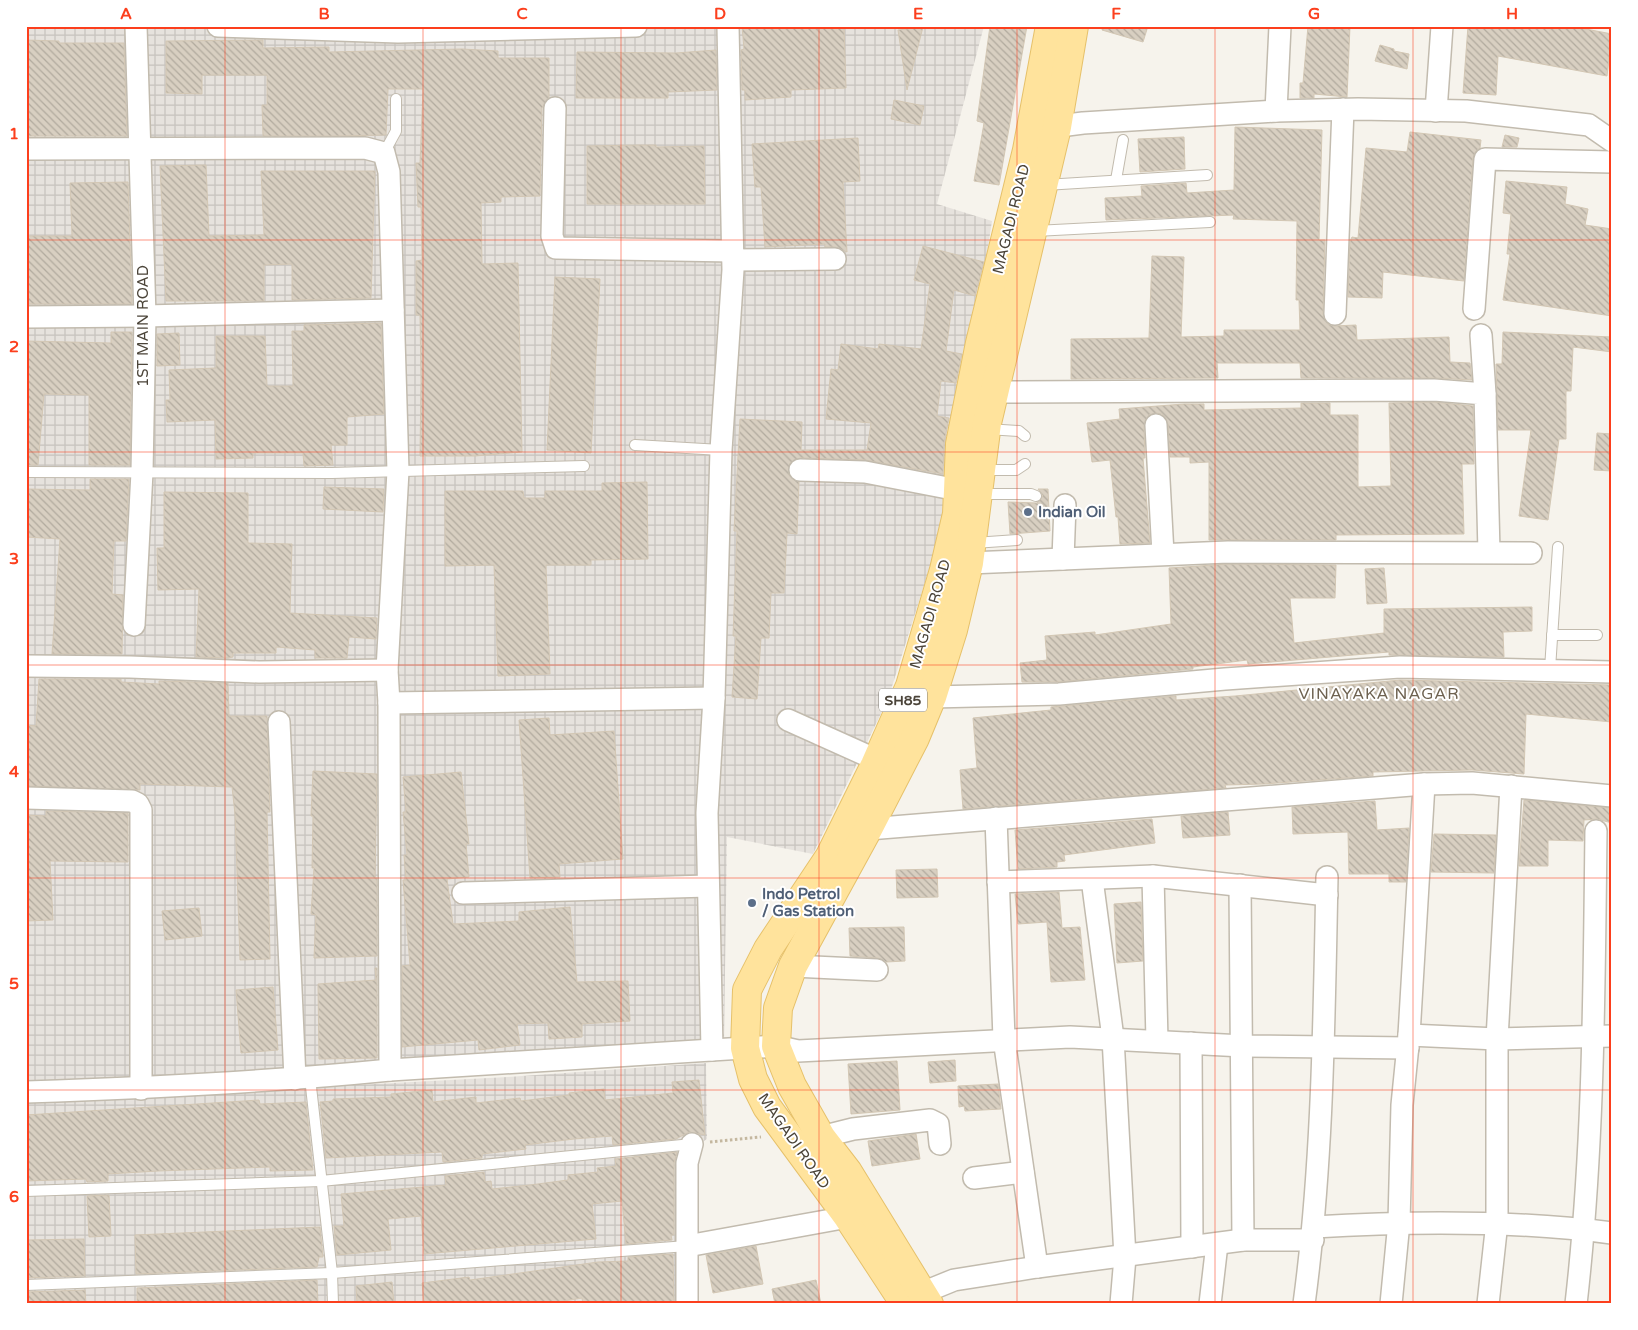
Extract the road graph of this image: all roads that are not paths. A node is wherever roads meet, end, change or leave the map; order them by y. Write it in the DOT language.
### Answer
graph roads {
  1 [pos="136,26"];
  2 [pos="218,26"];
  3 [pos="636,26"];
  4 [pos="728,26"];
  5 [pos="1050,26"];
  6 [pos="1074,26"];
  7 [pos="1280,26"];
  8 [pos="1442,26"];
  9 [pos="570,27"];
  10 [pos="398,29"];
  11 [pos="498,29"];
  12 [pos="396,99"];
  13 [pos="555,108"];
  14 [pos="1343,109"];
  15 [pos="1276,111"];
  16 [pos="1436,111"];
  17 [pos="1044,128"];
  18 [pos="1611,137"];
  19 [pos="1123,140"];
  20 [pos="26,149"];
  21 [pos="140,149"];
  22 [pos="384,153"];
  23 [pos="1612,162"];
  24 [pos="1207,175"];
  25 [pos="1116,180"];
  26 [pos="1044,185"];
  27 [pos="1210,222"];
  28 [pos="1034,232"];
  29 [pos="733,256"];
  30 [pos="835,259"];
  31 [pos="1474,309"];
  32 [pos="393,310"];
  33 [pos="1335,314"];
  34 [pos="145,316"];
  35 [pos="26,317"];
  36 [pos="1481,335"];
  37 [pos="994,392"];
  38 [pos="1485,394"];
  39 [pos="1156,425"];
  40 [pos="986,429"];
  41 [pos="1025,436"];
  42 [pos="635,445"];
  43 [pos="721,450"];
  44 [pos="1025,464"];
  45 [pos="584,466"];
  46 [pos="800,470"];
  47 [pos="398,471"];
  48 [pos="26,472"];
  49 [pos="142,472"];
  50 [pos="972,484"];
  51 [pos="1036,496"];
  52 [pos="1065,505"];
  53 [pos="1017,540"];
  54 [pos="1558,547"];
  55 [pos="1489,552"];
  56 [pos="970,553"];
  57 [pos="1530,553"];
  58 [pos="1163,554"];
  59 [pos="1063,559"];
  60 [pos="134,625"];
  61 [pos="1552,635"];
  62 [pos="1597,635"];
  63 [pos="26,666"];
  64 [pos="1550,669"];
  65 [pos="387,670"];
  66 [pos="1612,672"];
  67 [pos="932,697"];
  68 [pos="714,698"];
  69 [pos="389,703"];
  70 [pos="788,720"];
  71 [pos="279,722"];
  72 [pos="877,760"];
  73 [pos="1424,784"];
  74 [pos="1510,786"];
  75 [pos="1612,796"];
  76 [pos="26,798"];
  77 [pos="996,818"];
  78 [pos="868,829"];
  79 [pos="1596,832"];
  80 [pos="1153,876"];
  81 [pos="1092,879"];
  82 [pos="998,882"];
  83 [pos="708,886"];
  84 [pos="1240,886"];
  85 [pos="464,893"];
  86 [pos="793,966"];
  87 [pos="876,970"];
  88 [pos="1602,1036"];
  89 [pos="1113,1038"];
  90 [pos="1004,1039"];
  91 [pos="1496,1039"];
  92 [pos="1157,1040"];
  93 [pos="1408,1042"];
  94 [pos="1191,1043"];
  95 [pos="776,1046"];
  96 [pos="1243,1046"];
  97 [pos="1323,1047"];
  98 [pos="745,1048"];
  99 [pos="712,1050"];
  100 [pos="390,1070"];
  101 [pos="303,1078"];
  102 [pos="141,1089"];
  103 [pos="26,1092"];
  104 [pos="821,1137"];
  105 [pos="692,1144"];
  106 [pos="940,1144"];
  107 [pos="1023,1172"];
  108 [pos="974,1178"];
  109 [pos="321,1181"];
  110 [pos="26,1191"];
  111 [pos="848,1217"];
  112 [pos="1399,1222"];
  113 [pos="1497,1222"];
  114 [pos="1585,1229"];
  115 [pos="1612,1232"];
  116 [pos="1313,1233"];
  117 [pos="1243,1240"];
  118 [pos="1217,1244"];
  119 [pos="687,1246"];
  120 [pos="1192,1248"];
  121 [pos="1125,1257"];
  122 [pos="1037,1267"];
  123 [pos="332,1272"];
  124 [pos="26,1285"];
  125 [pos="918,1300"];
  126 [pos="333,1304"];
  127 [pos="687,1304"];
  128 [pos="1121,1304"];
  129 [pos="1210,1304"];
  130 [pos="1304,1304"];
  131 [pos="1391,1304"];
  132 [pos="1488,1304"];
  133 [pos="1576,1304"];
  1 -- 21 [label="street, 1ST MAIN ROAD"];
  2 -- 10 [label="street"];
  3 -- 9 [label="street"];
  4 -- 29 [label="street"];
  5 -- 17 [label="main road, MAGADI ROAD / SH85"];
  6 -- 17 [label="main road, MAGADI ROAD / SH85"];
  7 -- 15 [label="street"];
  8 -- 16 [label="street"];
  9 -- 11 [label="street"];
  10 -- 11 [label="street"];
  12 -- 22 [label="lane"];
  13 -- 29 [label="street"];
  14 -- 15 [label="street"];
  14 -- 16 [label="street"];
  14 -- 33 [label="street"];
  15 -- 17 [label="street"];
  16 -- 18 [label="street"];
  17 -- 26 [label="main road, MAGADI ROAD / SH85"];
  17 -- 50 [label="main road, MAGADI ROAD / SH85"];
  19 -- 25 [label="lane"];
  20 -- 21 [label="street"];
  21 -- 22 [label="street"];
  21 -- 34 [label="street, 1ST MAIN ROAD"];
  22 -- 32 [label="street"];
  23 -- 31 [label="street"];
  24 -- 25 [label="lane"];
  25 -- 26 [label="lane"];
  26 -- 28 [label="main road, MAGADI ROAD / SH85"];
  27 -- 28 [label="lane"];
  28 -- 37 [label="main road, MAGADI ROAD / SH85"];
  29 -- 30 [label="street"];
  29 -- 43 [label="street"];
  32 -- 34 [label="street"];
  32 -- 47 [label="street"];
  34 -- 35 [label="street"];
  34 -- 49 [label="street, 1ST MAIN ROAD"];
  36 -- 38 [label="street"];
  37 -- 38 [label="street"];
  37 -- 40 [label="main road, MAGADI ROAD / SH85"];
  38 -- 55 [label="street"];
  39 -- 58 [label="street"];
  40 -- 41 [label="lane"];
  40 -- 50 [label="main road, MAGADI ROAD / SH85"];
  42 -- 43 [label="lane"];
  43 -- 68 [label="street"];
  44 -- 50 [label="lane"];
  45 -- 47 [label="lane"];
  46 -- 50 [label="street"];
  47 -- 49 [label="lane"];
  47 -- 65 [label="street"];
  48 -- 49 [label="lane"];
  49 -- 60 [label="street, 1ST MAIN ROAD"];
  50 -- 51 [label="lane"];
  50 -- 56 [label="main road, MAGADI ROAD / SH85"];
  50 -- 72 [label="main road, MAGADI ROAD / SH85"];
  52 -- 59 [label="street"];
  53 -- 56 [label="lane"];
  54 -- 61 [label="lane"];
  55 -- 57 [label="street"];
  55 -- 58 [label="street"];
  56 -- 59 [label="street"];
  56 -- 67 [label="main road, MAGADI ROAD / SH85"];
  58 -- 59 [label="street"];
  61 -- 62 [label="lane"];
  61 -- 64 [label="lane"];
  63 -- 65 [label="street"];
  64 -- 66 [label="street"];
  64 -- 67 [label="street"];
  65 -- 69 [label="street"];
  67 -- 78 [label="main road, MAGADI ROAD / SH85"];
  68 -- 69 [label="street"];
  68 -- 83 [label="street"];
  69 -- 100 [label="street"];
  70 -- 72 [label="street"];
  71 -- 101 [label="street"];
  72 -- 98 [label="main road, MAGADI ROAD / SH85"];
  73 -- 74 [label="street"];
  73 -- 77 [label="street"];
  73 -- 93 [label="street"];
  74 -- 75 [label="street"];
  74 -- 91 [label="street"];
  76 -- 102 [label="street"];
  77 -- 78 [label="street"];
  77 -- 82 [label="street"];
  78 -- 86 [label="main road, MAGADI ROAD / SH85"];
  79 -- 88 [label="street"];
  80 -- 81 [label="street"];
  80 -- 84 [label="street"];
  80 -- 92 [label="street"];
  81 -- 82 [label="street"];
  81 -- 89 [label="street"];
  82 -- 90 [label="street"];
  83 -- 85 [label="street"];
  83 -- 99 [label="street"];
  84 -- 96 [label="street"];
  84 -- 97 [label="street"];
  86 -- 87 [label="street"];
  86 -- 95 [label="main road, MAGADI ROAD / SH85"];
  88 -- 91 [label="street"];
  88 -- 114 [label="street"];
  89 -- 90 [label="street"];
  89 -- 92 [label="street"];
  89 -- 121 [label="street"];
  90 -- 95 [label="street"];
  90 -- 107 [label="street"];
  91 -- 93 [label="street"];
  91 -- 113 [label="street"];
  92 -- 94 [label="street"];
  93 -- 97 [label="street"];
  93 -- 112 [label="street"];
  94 -- 96 [label="street"];
  94 -- 120 [label="street"];
  95 -- 98 [label="street"];
  95 -- 104 [label="main road, MAGADI ROAD / SH85"];
  96 -- 97 [label="street"];
  96 -- 117 [label="street"];
  97 -- 116 [label="street"];
  98 -- 99 [label="street"];
  98 -- 111 [label="main road, MAGADI ROAD / SH85"];
  99 -- 100 [label="street"];
  100 -- 101 [label="street"];
  101 -- 102 [label="street"];
  101 -- 109 [label="lane"];
  102 -- 103 [label="street"];
  104 -- 106 [label="street"];
  104 -- 125 [label="main road, MAGADI ROAD / SH85"];
  105 -- 109 [label="lane"];
  105 -- 119 [label="street"];
  107 -- 108 [label="street"];
  107 -- 122 [label="street"];
  109 -- 110 [label="lane"];
  109 -- 123 [label="lane"];
  111 -- 119 [label="street"];
  111 -- 125 [label="main road, MAGADI ROAD / SH85"];
  112 -- 113 [label="street"];
  112 -- 116 [label="street"];
  112 -- 131 [label="street"];
  113 -- 114 [label="street"];
  113 -- 132 [label="street"];
  114 -- 115 [label="street"];
  114 -- 133 [label="street"];
  116 -- 117 [label="street"];
  116 -- 130 [label="street"];
  117 -- 118 [label="street"];
  118 -- 120 [label="street"];
  118 -- 129 [label="street"];
  119 -- 123 [label="lane"];
  119 -- 127 [label="street"];
  120 -- 121 [label="street"];
  121 -- 122 [label="street"];
  121 -- 128 [label="street"];
  122 -- 125 [label="street"];
  123 -- 124 [label="lane"];
  123 -- 126 [label="lane"];
}
